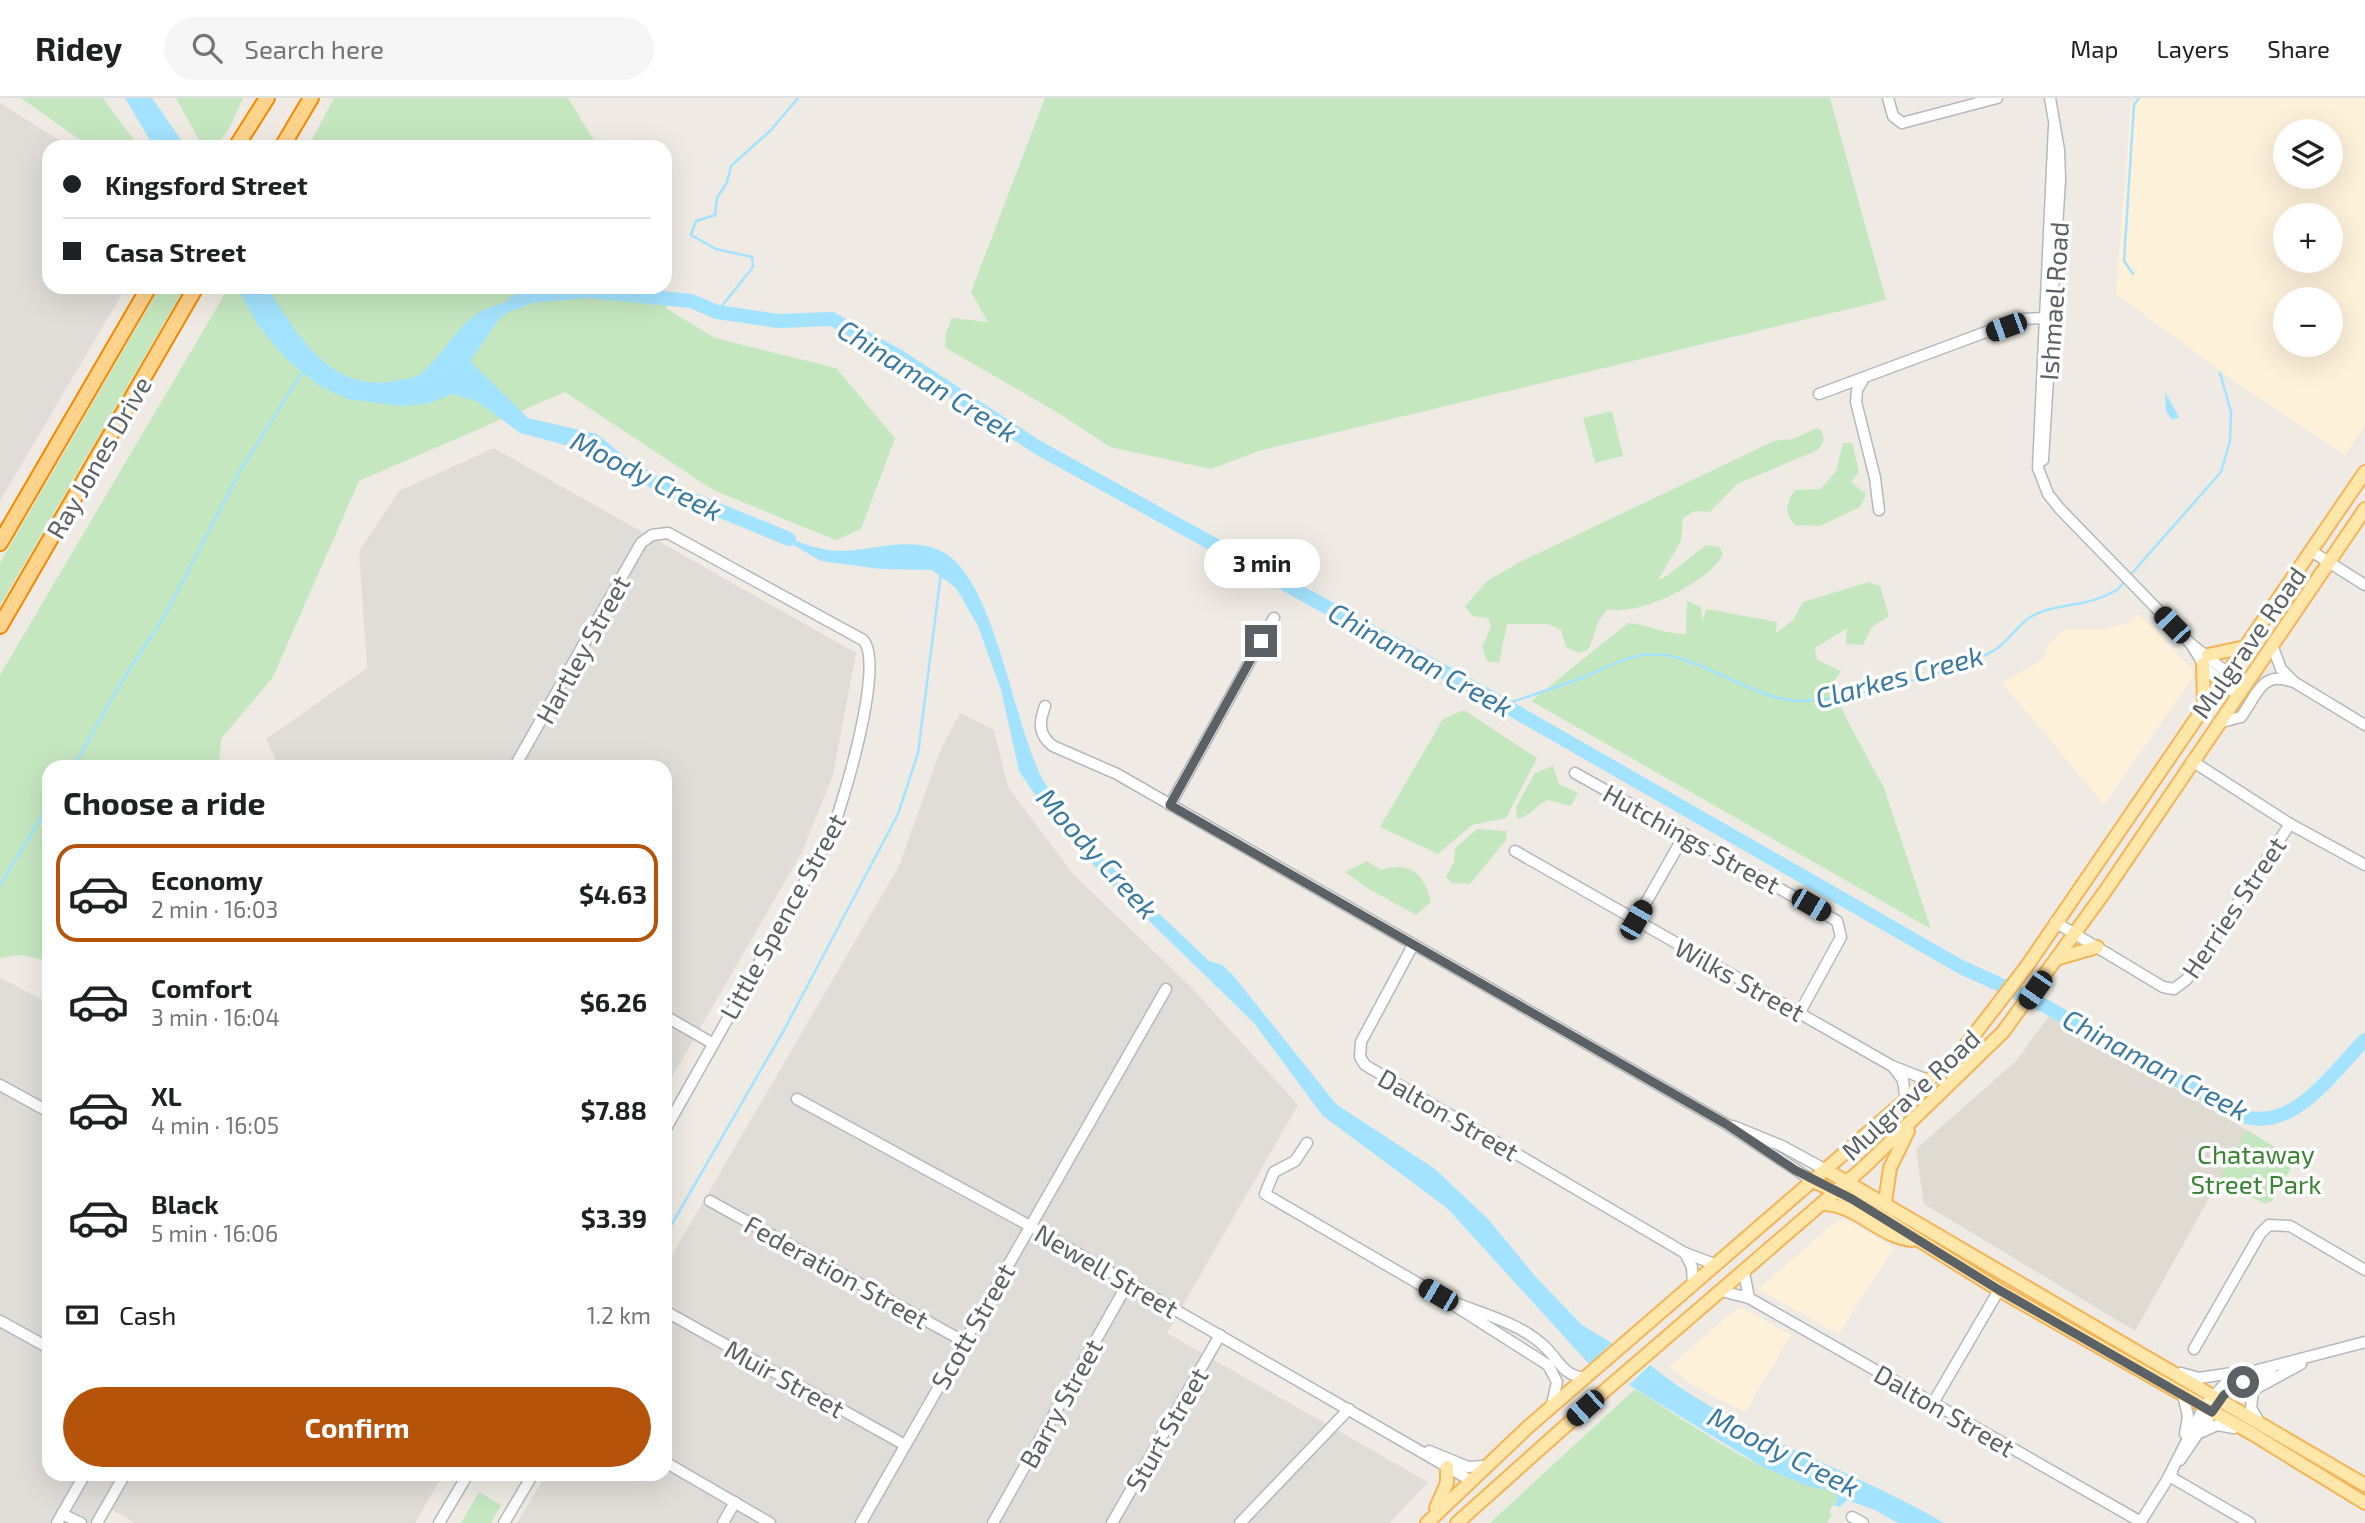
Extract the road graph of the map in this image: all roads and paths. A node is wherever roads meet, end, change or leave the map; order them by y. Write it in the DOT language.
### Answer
graph roads {
  1 [pos="267,98"];
  2 [pos="311,98"];
  3 [pos="1888,98"];
  4 [pos="1997,98"];
  5 [pos="2050,98"];
  6 [pos="240,140"];
  7 [pos="286,140"];
  8 [pos="145,294"];
  9 [pos="192,294"];
  10 [pos="2046,320"];
  11 [pos="1864,377"];
  12 [pos="1819,394"];
  13 [pos="2365,472"];
  14 [pos="2365,509"];
  15 [pos="1880,510"];
  16 [pos="652,535"];
  17 [pos="0,542"];
  18 [pos="2311,551"];
  19 [pos="2329,562"];
  20 [pos="2365,585"];
  21 [pos="1274,618"];
  22 [pos="0,626"];
  23 [pos="2272,645"];
  24 [pos="2245,647"];
  25 [pos="2205,659"];
  26 [pos="2224,677"];
  27 [pos="2294,682"];
  28 [pos="2241,690"];
  29 [pos="1045,706"];
  30 [pos="2204,706"];
  31 [pos="2218,723"];
  32 [pos="2365,725"];
  33 [pos="518,760"];
  34 [pos="2192,761"];
  35 [pos="1575,773"];
  36 [pos="1170,805"];
  37 [pos="2290,824"];
  38 [pos="1685,834"];
  39 [pos="1515,851"];
  40 [pos="2365,864"];
  41 [pos="1636,920"];
  42 [pos="2055,922"];
  43 [pos="2075,934"];
  44 [pos="1413,945"];
  45 [pos="2097,947"];
  46 [pos="2059,958"];
  47 [pos="1166,989"];
  48 [pos="1800,1012"];
  49 [pos="672,1020"];
  50 [pos="712,1043"];
  51 [pos="1892,1066"];
  52 [pos="1930,1082"];
  53 [pos="0,1085"];
  54 [pos="797,1099"];
  55 [pos="1906,1103"];
  56 [pos="42,1108"];
  57 [pos="672,1117"];
  58 [pos="1913,1122"];
  59 [pos="1726,1124"];
  60 [pos="1307,1143"];
  61 [pos="1826,1170"];
  62 [pos="1813,1181"];
  63 [pos="1848,1181"];
  64 [pos="1836,1191"];
  65 [pos="710,1201"];
  66 [pos="1885,1202"];
  67 [pos="1822,1204"];
  68 [pos="1030,1226"];
  69 [pos="1916,1240"];
  70 [pos="1685,1253"];
  71 [pos="1717,1265"];
  72 [pos="2365,1270"];
  73 [pos="1744,1272"];
  74 [pos="1128,1283"];
  75 [pos="1693,1286"];
  76 [pos="1999,1290"];
  77 [pos="1721,1292"];
  78 [pos="1438,1295"];
  79 [pos="1749,1298"];
  80 [pos="672,1315"];
  81 [pos="0,1321"];
  82 [pos="1220,1335"];
  83 [pos="963,1341"];
  84 [pos="2365,1342"];
  85 [pos="42,1345"];
  86 [pos="1547,1348"];
  87 [pos="2194,1349"];
  88 [pos="2133,1352"];
  89 [pos="2321,1354"];
  90 [pos="1538,1358"];
  91 [pos="2277,1366"];
  92 [pos="2243,1371"];
  93 [pos="1585,1378"];
  94 [pos="2183,1395"];
  95 [pos="1933,1403"];
  96 [pos="2211,1404"];
  97 [pos="1551,1407"];
  98 [pos="1349,1409"];
  99 [pos="2255,1428"];
  100 [pos="2195,1438"];
  101 [pos="905,1445"];
  102 [pos="1415,1446"];
  103 [pos="2181,1448"];
  104 [pos="672,1466"];
  105 [pos="1484,1466"];
  106 [pos="1447,1467"];
  107 [pos="2169,1476"];
  108 [pos="1470,1479"];
  109 [pos="81,1481"];
  110 [pos="121,1481"];
  111 [pos="464,1481"];
  112 [pos="528,1481"];
  113 [pos="2365,1485"];
  114 [pos="1491,1492"];
  115 [pos="735,1502"];
  116 [pos="2365,1503"];
  117 [pos="1852,1517"];
  118 [pos="59,1519"];
  119 [pos="1430,1519"];
  120 [pos="861,1521"];
  121 [pos="2141,1522"];
  122 [pos="81,1523"];
  123 [pos="97,1523"];
  124 [pos="439,1523"];
  125 [pos="504,1523"];
  126 [pos="723,1523"];
  127 [pos="770,1523"];
  128 [pos="993,1523"];
  129 [pos="1112,1523"];
  130 [pos="1240,1523"];
  131 [pos="1457,1523"];
  132 [pos="1863,1523"];
  133 [pos="2250,1523"];
  1 -- 6 [label="highway"];
  2 -- 7 [label="highway"];
  3 -- 4 [label="street"];
  5 -- 10 [label="street, Ishmael Road"];
  8 -- 17 [label="highway, Ray Jones Drive"];
  9 -- 22 [label="highway, Ray Jones Drive"];
  10 -- 11 [label="street"];
  10 -- 25 [label="street, Ishmael Road"];
  11 -- 12 [label="street"];
  11 -- 15 [label="street"];
  13 -- 18 [label="main road, Mulgrave Road"];
  14 -- 19 [label="main road, Mulgrave Road"];
  16 -- 33 [label="street, Hartley Street"];
  16 -- 50 [label="street, Little Spence Street"];
  18 -- 19 [label="street"];
  18 -- 24 [label="main road, Mulgrave Road"];
  19 -- 20 [label="street"];
  19 -- 23 [label="main road, Mulgrave Road"];
  21 -- 36 [label="street"];
  23 -- 27 [label="street"];
  23 -- 28 [label="main road, Mulgrave Road"];
  24 -- 25 [label="main road"];
  24 -- 26 [label="main road, Mulgrave Road"];
  25 -- 26 [label="street, Ishmael Road"];
  25 -- 30 [label="main road"];
  26 -- 28 [label="street, Ishmael Road"];
  26 -- 30 [label="main road, Mulgrave Road"];
  27 -- 31 [label="street"];
  27 -- 32 [label="street"];
  28 -- 31 [label="main road, Mulgrave Road"];
  29 -- 36 [label="street"];
  30 -- 42 [label="main road, Mulgrave Road"];
  31 -- 34 [label="main road, Mulgrave Road"];
  34 -- 37 [label="street"];
  34 -- 43 [label="main road, Mulgrave Road"];
  35 -- 38 [label="street, Hutchings Street"];
  36 -- 44 [label="street"];
  37 -- 40 [label="street"];
  37 -- 45 [label="street, Herries Street"];
  38 -- 41 [label="street"];
  38 -- 48 [label="street, Hutchings Street"];
  39 -- 41 [label="street, Wilks Street"];
  41 -- 48 [label="street, Wilks Street"];
  42 -- 43 [label="street"];
  42 -- 52 [label="main road, Mulgrave Road"];
  43 -- 45 [label="street"];
  43 -- 46 [label="main road, Mulgrave Road"];
  44 -- 59 [label="street"];
  44 -- 70 [label="street, Dalton Street"];
  45 -- 46 [label="main road"];
  46 -- 58 [label="main road, Mulgrave Road"];
  47 -- 68 [label="street, Scott Street"];
  48 -- 51 [label="street, Wilks Street"];
  49 -- 50 [label="street"];
  50 -- 57 [label="street, Little Spence Street"];
  51 -- 52 [label="street, Wilks Street"];
  51 -- 55 [label="street"];
  52 -- 55 [label="main road, Mulgrave Road"];
  53 -- 56 [label="street"];
  54 -- 68 [label="street, Newell Street"];
  55 -- 61 [label="main road, Mulgrave Road"];
  58 -- 63 [label="main road, Mulgrave Road"];
  58 -- 66 [label="main road"];
  59 -- 61 [label="street"];
  59 -- 62 [label="street"];
  60 -- 78 [label="street"];
  61 -- 62 [label="main road, Mulgrave Road"];
  61 -- 63 [label="main road"];
  62 -- 64 [label="main road"];
  62 -- 71 [label="main road, Mulgrave Road"];
  63 -- 64 [label="main road, Mulgrave Road"];
  63 -- 66 [label="main road"];
  64 -- 67 [label="main road, Mulgrave Road"];
  64 -- 69 [label="main road"];
  65 -- 83 [label="street, Federation Street"];
  66 -- 88 [label="main road"];
  67 -- 69 [label="main road"];
  67 -- 73 [label="main road, Mulgrave Road"];
  68 -- 74 [label="street, Newell Street"];
  68 -- 83 [label="street, Scott Street"];
  69 -- 76 [label="main road"];
  70 -- 71 [label="street, Dalton Street"];
  70 -- 75 [label="street"];
  71 -- 75 [label="main road, Mulgrave Road"];
  72 -- 87 [label="street"];
  73 -- 77 [label="main road, Mulgrave Road"];
  73 -- 79 [label="street"];
  74 -- 82 [label="street, Newell Street"];
  74 -- 128 [label="street, Barry Street"];
  75 -- 93 [label="main road, Mulgrave Road"];
  76 -- 94 [label="main road"];
  76 -- 95 [label="street"];
  77 -- 79 [label="street, Dalton Street"];
  77 -- 114 [label="main road, Mulgrave Road"];
  78 -- 86 [label="street"];
  78 -- 90 [label="street"];
  79 -- 95 [label="street, Dalton Street"];
  80 -- 101 [label="street, Muir Street"];
  81 -- 85 [label="street"];
  82 -- 98 [label="street, Newell Street"];
  82 -- 129 [label="street, Sturt Street"];
  83 -- 101 [label="street, Scott Street"];
  84 -- 89 [label="street"];
  86 -- 90 [label="street"];
  86 -- 93 [label="street"];
  88 -- 92 [label="street"];
  88 -- 96 [label="main road"];
  89 -- 91 [label="street"];
  89 -- 99 [label="street"];
  90 -- 97 [label="street"];
  91 -- 92 [label="street"];
  91 -- 96 [label="street"];
  92 -- 96 [label="street"];
  93 -- 97 [label="main road, Mulgrave Road"];
  94 -- 96 [label="main road"];
  94 -- 103 [label="street"];
  95 -- 121 [label="street, Dalton Street"];
  96 -- 99 [label="main road"];
  96 -- 100 [label="street"];
  96 -- 103 [label="street"];
  97 -- 105 [label="main road, Mulgrave Road"];
  98 -- 102 [label="street, Newell Street"];
  98 -- 130 [label="street"];
  99 -- 100 [label="street"];
  99 -- 113 [label="main road"];
  99 -- 116 [label="main road"];
  100 -- 107 [label="street"];
  101 -- 120 [label="street, Scott Street"];
  102 -- 105 [label="street, Newell Street"];
  102 -- 106 [label="street, Newell Street"];
  103 -- 107 [label="street"];
  104 -- 115 [label="street"];
  105 -- 108 [label="main road, Mulgrave Road"];
  106 -- 108 [label="street, Newell Street"];
  106 -- 119 [label="main road"];
  107 -- 121 [label="street"];
  107 -- 133 [label="street"];
  108 -- 114 [label="main road"];
  108 -- 119 [label="main road, Mulgrave Road"];
  109 -- 118 [label="street"];
  110 -- 123 [label="street"];
  111 -- 124 [label="street"];
  112 -- 125 [label="street"];
  114 -- 131 [label="main road, Mulgrave Road"];
  115 -- 126 [label="street"];
  115 -- 127 [label="street"];
  117 -- 132 [label="street"];
  118 -- 122 [label="street"];
}
